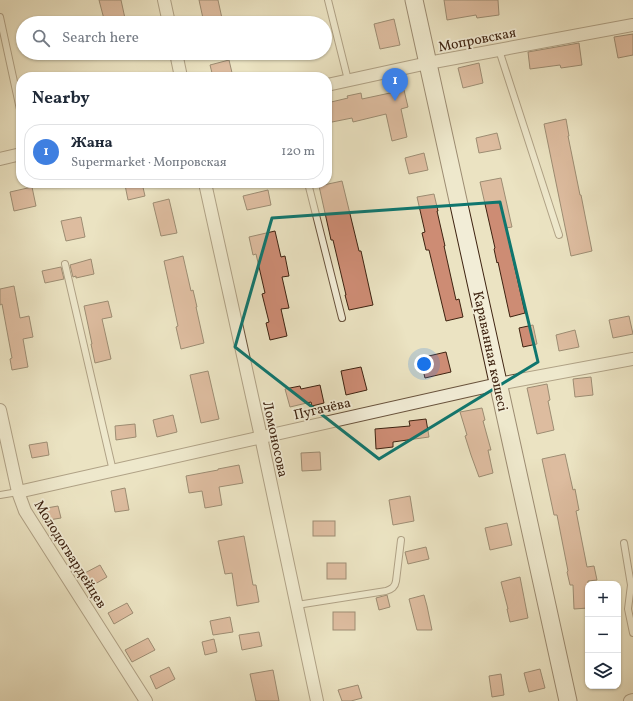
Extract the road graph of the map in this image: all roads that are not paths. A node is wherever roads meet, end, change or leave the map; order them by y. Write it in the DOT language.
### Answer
graph roads {
  1 [pos="164,0"];
  2 [pos="328,0"];
  3 [pos="414,0"];
  4 [pos="0,16"];
  5 [pos="167,16"];
  6 [pos="633,25"];
  7 [pos="499,50"];
  8 [pos="177,60"];
  9 [pos="428,63"];
  10 [pos="180,72"];
  11 [pos="348,80"];
  12 [pos="332,83"];
  13 [pos="16,91"];
  14 [pos="16,155"];
  15 [pos="0,159"];
  16 [pos="206,188"];
  17 [pos="309,188"];
  18 [pos="559,234"];
  19 [pos="66,264"];
  20 [pos="342,318"];
  21 [pos="633,359"];
  22 [pos="498,384"];
  23 [pos="0,410"];
  24 [pos="261,437"];
  25 [pos="113,471"];
  26 [pos="18,492"];
  27 [pos="0,495"];
  28 [pos="401,540"];
  29 [pos="624,543"];
  30 [pos="297,605"];
  31 [pos="633,633"];
  32 [pos="633,700"];
  33 [pos="146,701"];
  34 [pos="317,701"];
  35 [pos="568,701"];
  36 [pos="630,701"];
  1 -- 5 [label="street"];
  2 -- 11 [label="lane"];
  3 -- 9 [label="main road, Караванная көшесі"];
  4 -- 13 [label="lane"];
  6 -- 7 [label="street, Мопровская"];
  7 -- 9 [label="street, Мопровская"];
  7 -- 18 [label="lane"];
  8 -- 10 [label="street"];
  9 -- 11 [label="street, Мопровская"];
  9 -- 22 [label="main road, Караванная көшесі"];
  11 -- 12 [label="street, Мопровская"];
  14 -- 15 [label="street"];
  16 -- 24 [label="street, Ломоносова"];
  17 -- 20 [label="lane"];
  19 -- 25 [label="lane"];
  21 -- 22 [label="street, Пугачёва"];
  22 -- 24 [label="street, Пугачёва"];
  22 -- 35 [label="main road, Караванная көшесі"];
  23 -- 26 [label="street, Молодогвардейцев"];
  24 -- 25 [label="street, Пугачёва"];
  24 -- 30 [label="street, Ломоносова"];
  25 -- 26 [label="street, Пугачёва"];
  26 -- 27 [label="lane"];
  26 -- 33 [label="street, Молодогвардейцев"];
  28 -- 30 [label="lane"];
  29 -- 31 [label="lane"];
  30 -- 34 [label="street, Ломоносова"];
  32 -- 36 [label="street"];
}
